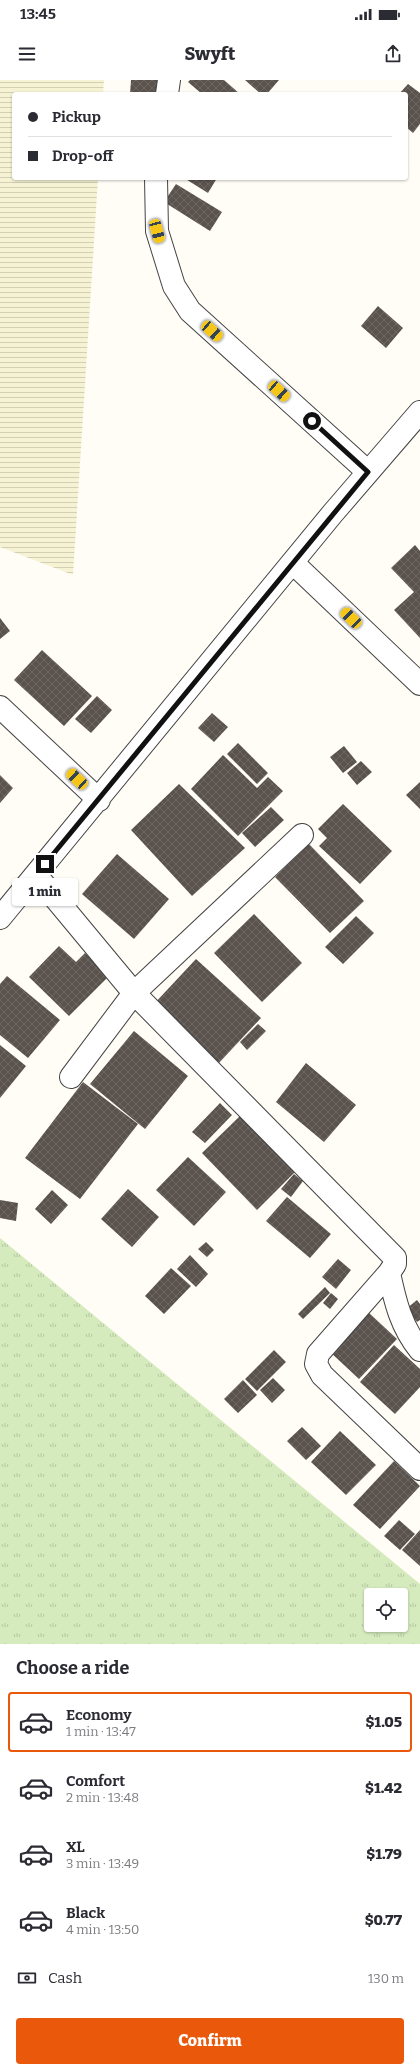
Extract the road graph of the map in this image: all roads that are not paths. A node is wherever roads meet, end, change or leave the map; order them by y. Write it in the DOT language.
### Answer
graph roads {
  1 [pos="169,80"];
  2 [pos="167,92"];
  3 [pos="156,180"];
  4 [pos="420,412"];
  5 [pos="368,472"];
  6 [pos="293,563"];
  7 [pos="420,684"];
  8 [pos="0,707"];
  9 [pos="99,800"];
  10 [pos="302,835"];
  11 [pos="36,875"];
  12 [pos="0,918"];
  13 [pos="134,993"];
  14 [pos="71,1077"];
  15 [pos="389,1273"];
  16 [pos="420,1350"];
  17 [pos="420,1469"];
  1 -- 2 [label="street"];
  3 -- 5 [label="street"];
  4 -- 5 [label="street"];
  5 -- 6 [label="street"];
  6 -- 7 [label="street"];
  6 -- 9 [label="street"];
  8 -- 9 [label="street"];
  9 -- 11 [label="street"];
  10 -- 13 [label="street"];
  11 -- 12 [label="street"];
  11 -- 13 [label="street"];
  13 -- 14 [label="street"];
  13 -- 15 [label="street"];
  15 -- 16 [label="street"];
  15 -- 17 [label="street"];
}
